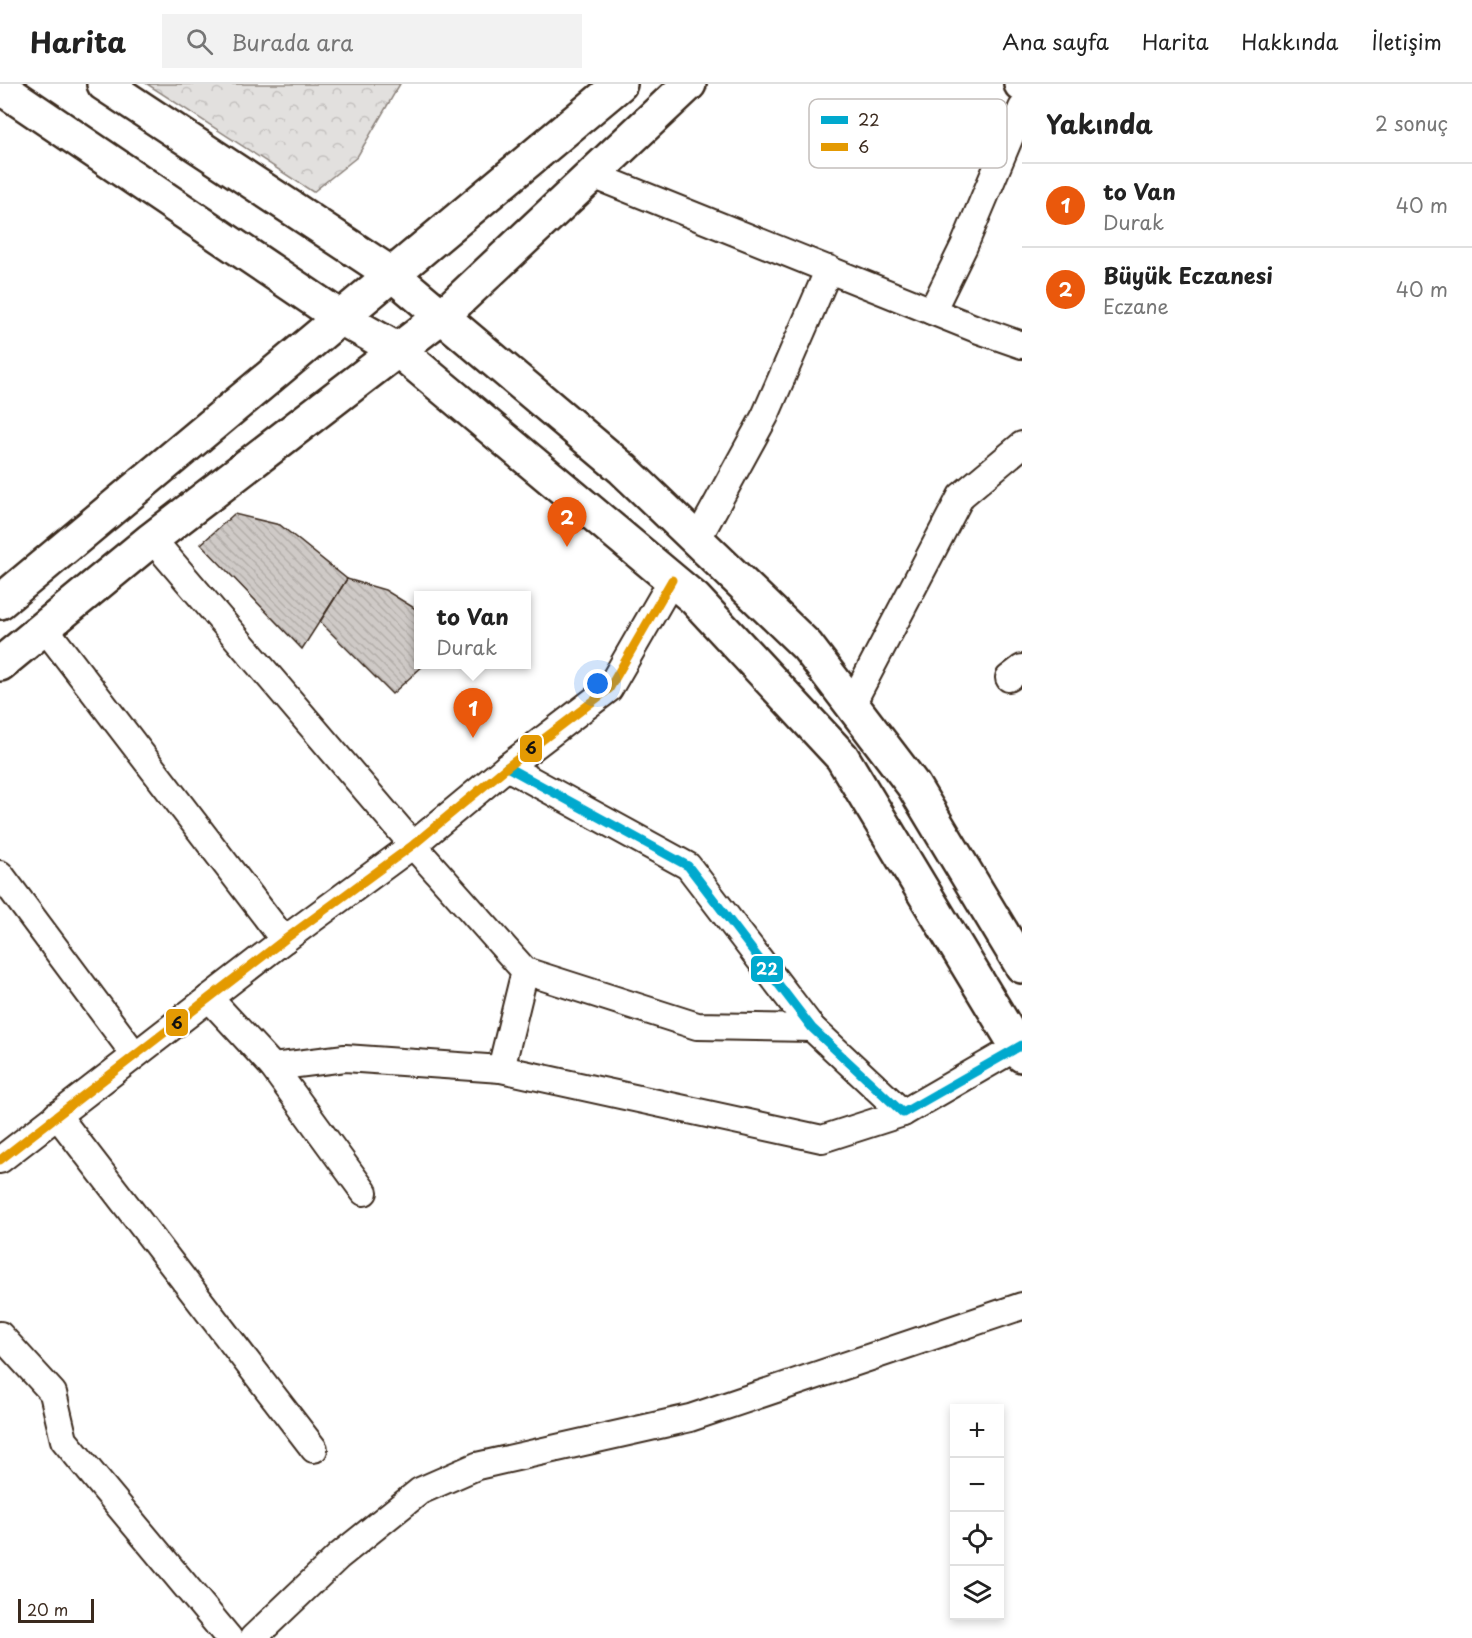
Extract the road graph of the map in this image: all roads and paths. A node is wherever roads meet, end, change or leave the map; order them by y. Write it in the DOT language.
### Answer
graph roads {
  1 [pos="104,84"];
  2 [pos="620,84"];
  3 [pos="689,84"];
  4 [pos="0,87"];
  5 [pos="1022,108"];
  6 [pos="1007,144"];
  7 [pos="997,168"];
  8 [pos="593,175"];
  9 [pos="829,269"];
  10 [pos="393,275"];
  11 [pos="932,311"];
  12 [pos="442,316"];
  13 [pos="341,318"];
  14 [pos="1022,345"];
  15 [pos="398,350"];
  16 [pos="1022,445"];
  17 [pos="152,539"];
  18 [pos="697,540"];
  19 [pos="672,580"];
  20 [pos="0,602"];
  21 [pos="44,627"];
  22 [pos="0,664"];
  23 [pos="852,704"];
  24 [pos="507,767"];
  25 [pos="413,845"];
  26 [pos="0,874"];
  27 [pos="284,940"];
  28 [pos="1022,966"];
  29 [pos="525,971"];
  30 [pos="209,998"];
  31 [pos="812,1028"];
  32 [pos="1021,1047"];
  33 [pos="135,1055"];
  34 [pos="273,1066"];
  35 [pos="501,1069"];
  36 [pos="903,1113"];
  37 [pos="57,1115"];
  38 [pos="0,1160"];
  39 [pos="364,1192"];
  40 [pos="1022,1306"];
  41 [pos="0,1335"];
  42 [pos="314,1449"];
  43 [pos="229,1638"];
  44 [pos="252,1638"];
  1 -- 10 [label="street"];
  2 -- 10 [label="street"];
  3 -- 8 [label="street"];
  4 -- 13 [label="street"];
  5 -- 6 [label="street"];
  7 -- 11 [label="street"];
  8 -- 9 [label="street"];
  8 -- 12 [label="street"];
  9 -- 11 [label="street"];
  9 -- 18 [label="street"];
  10 -- 12 [label="street"];
  10 -- 13 [label="street"];
  11 -- 14 [label="street"];
  12 -- 15 [label="street"];
  12 -- 18 [label="street"];
  13 -- 15 [label="street"];
  13 -- 20 [label="street"];
  15 -- 17 [label="street"];
  15 -- 19 [label="street"];
  16 -- 23 [label="street"];
  17 -- 21 [label="street"];
  17 -- 25 [label="street"];
  18 -- 23 [label="street"];
  19 -- 24 [label="street"];
  19 -- 32 [label="street"];
  21 -- 22 [label="street"];
  21 -- 27 [label="street"];
  23 -- 28 [label="street"];
  24 -- 25 [label="street"];
  24 -- 31 [label="street"];
  25 -- 27 [label="street"];
  25 -- 29 [label="street"];
  26 -- 33 [label="street"];
  27 -- 30 [label="street"];
  29 -- 31 [label="street"];
  29 -- 35 [label="street"];
  30 -- 33 [label="street"];
  30 -- 34 [label="street"];
  31 -- 36 [label="street"];
  32 -- 36 [label="street"];
  33 -- 37 [label="street"];
  34 -- 35 [label="street"];
  34 -- 39 [label="street"];
  35 -- 36 [label="street"];
  37 -- 38 [label="street"];
  37 -- 42 [label="street"];
  40 -- 44 [label="street"];
  41 -- 43 [label="street"];
}
